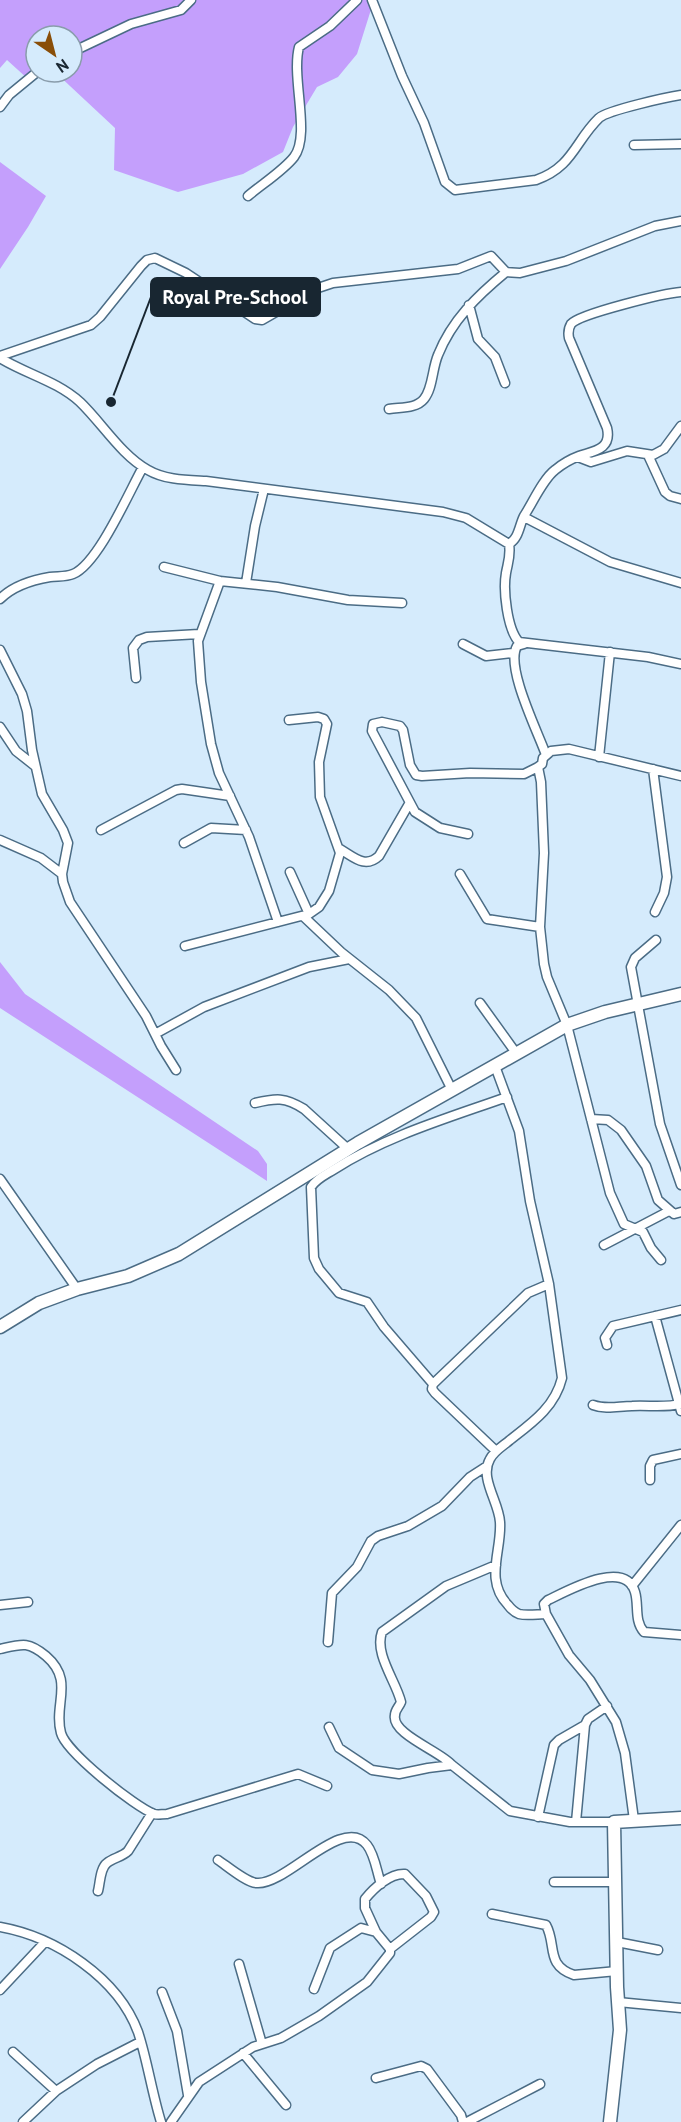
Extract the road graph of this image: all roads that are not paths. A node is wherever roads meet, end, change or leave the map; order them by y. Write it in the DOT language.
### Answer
graph roads {
  1 [pos="191,0"];
  2 [pos="357,0"];
  3 [pos="372,0"];
  4 [pos="84,46"];
  5 [pos="24,83"];
  6 [pos="681,95"];
  7 [pos="0,106"];
  8 [pos="681,144"];
  9 [pos="634,145"];
  10 [pos="248,196"];
  11 [pos="681,221"];
  12 [pos="506,272"];
  13 [pos="681,292"];
  14 [pos="469,305"];
  15 [pos="0,357"];
  16 [pos="505,383"];
  17 [pos="388,409"];
  18 [pos="681,426"];
  19 [pos="648,455"];
  20 [pos="578,457"];
  21 [pos="143,467"];
  22 [pos="264,489"];
  23 [pos="681,499"];
  24 [pos="524,517"];
  25 [pos="509,544"];
  26 [pos="164,567"];
  27 [pos="220,581"];
  28 [pos="246,583"];
  29 [pos="681,583"];
  30 [pos="0,599"];
  31 [pos="402,603"];
  32 [pos="200,630"];
  33 [pos="463,644"];
  34 [pos="524,644"];
  35 [pos="0,650"];
  36 [pos="610,652"];
  37 [pos="513,653"];
  38 [pos="4,662"];
  39 [pos="681,664"];
  40 [pos="136,678"];
  41 [pos="289,720"];
  42 [pos="0,727"];
  43 [pos="546,755"];
  44 [pos="599,757"];
  45 [pos="35,766"];
  46 [pos="538,767"];
  47 [pos="653,769"];
  48 [pos="681,776"];
  49 [pos="230,796"];
  50 [pos="409,804"];
  51 [pos="101,830"];
  52 [pos="246,830"];
  53 [pos="468,834"];
  54 [pos="0,840"];
  55 [pos="184,843"];
  56 [pos="340,849"];
  57 [pos="290,872"];
  58 [pos="62,874"];
  59 [pos="460,874"];
  60 [pos="655,912"];
  61 [pos="306,915"];
  62 [pos="278,922"];
  63 [pos="540,927"];
  64 [pos="656,940"];
  65 [pos="185,946"];
  66 [pos="349,959"];
  67 [pos="681,994"];
  68 [pos="480,1003"];
  69 [pos="639,1004"];
  70 [pos="567,1025"];
  71 [pos="155,1034"];
  72 [pos="516,1053"];
  73 [pos="495,1066"];
  74 [pos="176,1070"];
  75 [pos="452,1090"];
  76 [pos="507,1097"];
  77 [pos="255,1103"];
  78 [pos="591,1119"];
  79 [pos="348,1149"];
  80 [pos="0,1179"];
  81 [pos="681,1185"];
  82 [pos="669,1211"];
  83 [pos="681,1212"];
  84 [pos="636,1228"];
  85 [pos="604,1245"];
  86 [pos="661,1260"];
  87 [pos="549,1284"];
  88 [pos="77,1289"];
  89 [pos="681,1310"];
  90 [pos="655,1316"];
  91 [pos="0,1327"];
  92 [pos="606,1345"];
  93 [pos="433,1384"];
  94 [pos="593,1405"];
  95 [pos="680,1407"];
  96 [pos="496,1451"];
  97 [pos="681,1454"];
  98 [pos="487,1466"];
  99 [pos="650,1480"];
  100 [pos="681,1525"];
  101 [pos="496,1565"];
  102 [pos="632,1587"];
  103 [pos="28,1602"];
  104 [pos="0,1605"];
  105 [pos="546,1614"];
  106 [pos="681,1635"];
  107 [pos="328,1642"];
  108 [pos="0,1649"];
  109 [pos="607,1706"];
  110 [pos="585,1725"];
  111 [pos="329,1727"];
  112 [pos="452,1765"];
  113 [pos="327,1786"];
  114 [pos="152,1813"];
  115 [pos="538,1817"];
  116 [pos="681,1818"];
  117 [pos="634,1820"];
  118 [pos="576,1822"];
  119 [pos="614,1822"];
  120 [pos="218,1860"];
  121 [pos="554,1882"];
  122 [pos="616,1882"];
  123 [pos="381,1884"];
  124 [pos="98,1891"];
  125 [pos="492,1914"];
  126 [pos="0,1927"];
  127 [pos="376,1932"];
  128 [pos="45,1942"];
  129 [pos="617,1942"];
  130 [pos="390,1949"];
  131 [pos="658,1950"];
  132 [pos="239,1964"];
  133 [pos="617,1971"];
  134 [pos="314,1989"];
  135 [pos="0,1990"];
  136 [pos="162,1992"];
  137 [pos="618,2002"];
  138 [pos="681,2008"];
  139 [pos="140,2042"];
  140 [pos="262,2044"];
  141 [pos="13,2052"];
  142 [pos="243,2054"];
  143 [pos="376,2078"];
  144 [pos="540,2084"];
  145 [pos="56,2091"];
  146 [pos="188,2096"];
  147 [pos="286,2105"];
  148 [pos="23,2122"];
  149 [pos="161,2122"];
  150 [pos="171,2122"];
  151 [pos="465,2122"];
  152 [pos="610,2122"];
  1 -- 4 [label="street"];
  2 -- 10 [label="street"];
  3 -- 6 [label="street"];
  5 -- 7 [label="street"];
  8 -- 9 [label="street"];
  11 -- 12 [label="street"];
  12 -- 14 [label="street"];
  12 -- 15 [label="street"];
  13 -- 20 [label="street"];
  14 -- 16 [label="street"];
  14 -- 17 [label="street"];
  15 -- 21 [label="street"];
  18 -- 19 [label="street"];
  19 -- 20 [label="street"];
  19 -- 23 [label="street"];
  20 -- 24 [label="street"];
  21 -- 22 [label="street"];
  21 -- 30 [label="street"];
  22 -- 25 [label="street"];
  22 -- 28 [label="street"];
  24 -- 25 [label="street"];
  24 -- 29 [label="street"];
  25 -- 34 [label="street"];
  26 -- 27 [label="street"];
  27 -- 28 [label="street"];
  27 -- 32 [label="street"];
  28 -- 31 [label="street"];
  32 -- 40 [label="street"];
  32 -- 49 [label="street"];
  33 -- 37 [label="street"];
  34 -- 36 [label="street"];
  34 -- 37 [label="street"];
  35 -- 38 [label="street"];
  36 -- 39 [label="street"];
  36 -- 44 [label="street"];
  37 -- 43 [label="street"];
  38 -- 45 [label="street"];
  41 -- 56 [label="street"];
  42 -- 45 [label="street"];
  43 -- 44 [label="street"];
  43 -- 46 [label="street"];
  44 -- 47 [label="street"];
  45 -- 58 [label="street"];
  46 -- 50 [label="street"];
  46 -- 63 [label="street"];
  47 -- 48 [label="street"];
  47 -- 60 [label="street"];
  49 -- 51 [label="street"];
  49 -- 52 [label="street"];
  50 -- 53 [label="street"];
  50 -- 56 [label="street"];
  52 -- 55 [label="street"];
  52 -- 62 [label="street"];
  54 -- 58 [label="street"];
  56 -- 61 [label="street"];
  57 -- 61 [label="street"];
  58 -- 71 [label="street"];
  59 -- 63 [label="street"];
  61 -- 62 [label="street"];
  61 -- 66 [label="street"];
  62 -- 65 [label="street"];
  63 -- 70 [label="street"];
  64 -- 69 [label="street"];
  66 -- 71 [label="street"];
  66 -- 75 [label="street"];
  67 -- 69 [label="main road"];
  68 -- 72 [label="street"];
  69 -- 70 [label="main road"];
  69 -- 81 [label="street"];
  70 -- 72 [label="main road"];
  70 -- 78 [label="street"];
  71 -- 74 [label="street"];
  72 -- 73 [label="main road"];
  73 -- 75 [label="main road"];
  73 -- 76 [label="street"];
  75 -- 79 [label="main road"];
  76 -- 87 [label="street"];
  76 -- 93 [label="street"];
  77 -- 79 [label="street"];
  78 -- 82 [label="street"];
  78 -- 84 [label="street"];
  79 -- 88 [label="main road"];
  80 -- 88 [label="street"];
  82 -- 83 [label="street"];
  82 -- 84 [label="street"];
  84 -- 85 [label="street"];
  84 -- 86 [label="street"];
  87 -- 93 [label="street"];
  87 -- 96 [label="street"];
  88 -- 91 [label="main road"];
  89 -- 90 [label="street"];
  90 -- 92 [label="street"];
  90 -- 95 [label="street"];
  93 -- 96 [label="street"];
  94 -- 95 [label="street"];
  96 -- 98 [label="street"];
  97 -- 99 [label="street"];
  98 -- 101 [label="street"];
  98 -- 107 [label="street"];
  100 -- 102 [label="street"];
  101 -- 105 [label="street"];
  101 -- 112 [label="street"];
  102 -- 105 [label="street"];
  102 -- 106 [label="street"];
  103 -- 104 [label="street"];
  105 -- 109 [label="street"];
  108 -- 114 [label="street"];
  109 -- 110 [label="street"];
  109 -- 117 [label="street"];
  110 -- 115 [label="street"];
  110 -- 118 [label="street"];
  111 -- 112 [label="street"];
  112 -- 115 [label="street"];
  113 -- 114 [label="street"];
  114 -- 124 [label="street"];
  115 -- 118 [label="street"];
  116 -- 117 [label="main road"];
  117 -- 119 [label="main road"];
  118 -- 119 [label="street"];
  119 -- 122 [label="main road"];
  120 -- 123 [label="street"];
  121 -- 122 [label="street"];
  122 -- 129 [label="main road"];
  123 -- 127 [label="street"];
  123 -- 130 [label="street"];
  125 -- 133 [label="street"];
  126 -- 128 [label="street"];
  127 -- 130 [label="street"];
  127 -- 134 [label="street"];
  128 -- 135 [label="street"];
  128 -- 139 [label="street"];
  129 -- 131 [label="street"];
  129 -- 133 [label="main road"];
  130 -- 140 [label="street"];
  132 -- 140 [label="street"];
  133 -- 137 [label="main road"];
  136 -- 146 [label="street"];
  137 -- 138 [label="street"];
  137 -- 152 [label="main road"];
  139 -- 145 [label="street"];
  139 -- 149 [label="street"];
  140 -- 142 [label="street"];
  141 -- 145 [label="street"];
  142 -- 146 [label="street"];
  142 -- 147 [label="street"];
  143 -- 151 [label="street"];
  144 -- 151 [label="street"];
  145 -- 148 [label="street"];
  146 -- 150 [label="street"];
}
